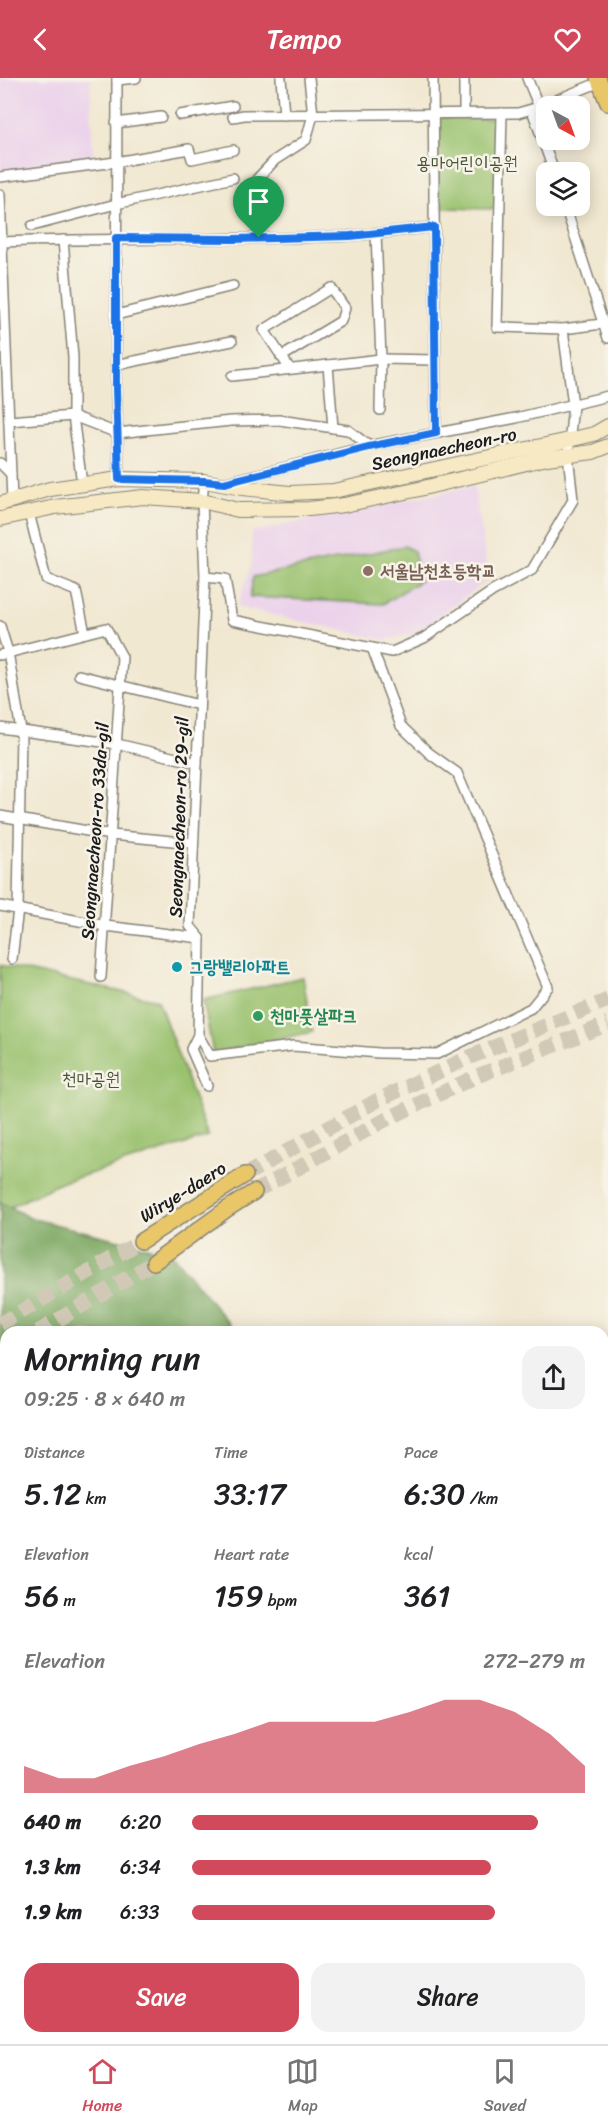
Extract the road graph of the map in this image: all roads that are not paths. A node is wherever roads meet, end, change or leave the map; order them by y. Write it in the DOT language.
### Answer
graph roads {
  1 [pos="136,78"];
  2 [pos="280,78"];
  3 [pos="309,78"];
  4 [pos="433,78"];
  5 [pos="464,78"];
  6 [pos="527,78"];
  7 [pos="117,79"];
  8 [pos="599,80"];
  9 [pos="564,96"];
  10 [pos="608,103"];
  11 [pos="232,106"];
  12 [pos="536,109"];
  13 [pos="464,113"];
  14 [pos="502,113"];
  15 [pos="433,114"];
  16 [pos="180,115"];
  17 [pos="285,115"];
  18 [pos="313,115"];
  19 [pos="161,117"];
  20 [pos="233,117"];
  21 [pos="116,123"];
  22 [pos="233,150"];
  23 [pos="116,162"];
  24 [pos="0,177"];
  25 [pos="233,178"];
  26 [pos="0,194"];
  27 [pos="116,204"];
  28 [pos="568,216"];
  29 [pos="32,226"];
  30 [pos="434,227"];
  31 [pos="376,233"];
  32 [pos="116,238"];
  33 [pos="259,238"];
  34 [pos="63,240"];
  35 [pos="1,242"];
  36 [pos="233,286"];
  37 [pos="116,315"];
  38 [pos="602,324"];
  39 [pos="563,329"];
  40 [pos="608,338"];
  41 [pos="232,341"];
  42 [pos="282,357"];
  43 [pos="381,359"];
  44 [pos="435,360"];
  45 [pos="116,365"];
  46 [pos="328,365"];
  47 [pos="290,369"];
  48 [pos="232,376"];
  49 [pos="608,396"];
  50 [pos="573,405"];
  51 [pos="380,410"];
  52 [pos="73,416"];
  53 [pos="608,426"];
  54 [pos="6,428"];
  55 [pos="333,428"];
  56 [pos="436,433"];
  57 [pos="117,434"];
  58 [pos="569,440"];
  59 [pos="608,446"];
  60 [pos="369,447"];
  61 [pos="567,455"];
  62 [pos="0,463"];
  63 [pos="11,474"];
  64 [pos="119,479"];
  65 [pos="204,481"];
  66 [pos="224,483"];
  67 [pos="82,484"];
  68 [pos="202,501"];
  69 [pos="6,502"];
  70 [pos="28,513"];
  71 [pos="0,519"];
  72 [pos="205,577"];
  73 [pos="0,626"];
  74 [pos="86,633"];
  75 [pos="372,648"];
  76 [pos="4,654"];
  77 [pos="79,675"];
  78 [pos="120,687"];
  79 [pos="199,705"];
  80 [pos="0,728"];
  81 [pos="21,730"];
  82 [pos="117,744"];
  83 [pos="197,763"];
  84 [pos="0,816"];
  85 [pos="20,819"];
  86 [pos="111,835"];
  87 [pos="193,843"];
  88 [pos="0,906"];
  89 [pos="18,909"];
  90 [pos="106,926"];
  91 [pos="200,938"];
  92 [pos="12,959"];
  93 [pos="101,976"];
  94 [pos="198,1035"];
  95 [pos="207,1086"];
  96 [pos="245,1175"];
  97 [pos="254,1192"];
  98 [pos="141,1241"];
  99 [pos="154,1262"];
  1 -- 7 [label="street"];
  2 -- 17 [label="street"];
  3 -- 18 [label="street"];
  4 -- 15 [label="street"];
  5 -- 13 [label="street"];
  6 -- 12 [label="street"];
  7 -- 21 [label="street"];
  8 -- 9 [label="street"];
  8 -- 10 [label="main road"];
  11 -- 16 [label="street"];
  12 -- 14 [label="street"];
  13 -- 14 [label="street"];
  13 -- 15 [label="street"];
  14 -- 39 [label="street"];
  15 -- 18 [label="street"];
  15 -- 30 [label="street"];
  17 -- 18 [label="street"];
  17 -- 20 [label="street"];
  18 -- 33 [label="street"];
  19 -- 21 [label="street"];
  21 -- 23 [label="street"];
  22 -- 23 [label="street"];
  23 -- 24 [label="street"];
  23 -- 27 [label="street"];
  25 -- 27 [label="street"];
  26 -- 35 [label="street"];
  27 -- 29 [label="street"];
  27 -- 32 [label="street"];
  28 -- 38 [label="street"];
  30 -- 31 [label="street"];
  30 -- 44 [label="street"];
  31 -- 33 [label="street"];
  31 -- 43 [label="street"];
  32 -- 33 [label="street"];
  32 -- 34 [label="street"];
  32 -- 37 [label="street"];
  34 -- 35 [label="street"];
  34 -- 52 [label="street"];
  35 -- 54 [label="street"];
  36 -- 37 [label="street"];
  37 -- 45 [label="street"];
  38 -- 39 [label="street"];
  38 -- 40 [label="street"];
  39 -- 50 [label="street"];
  41 -- 45 [label="street"];
  42 -- 42 [label="street"];
  42 -- 47 [label="street"];
  43 -- 44 [label="street"];
  43 -- 46 [label="street"];
  43 -- 51 [label="street"];
  44 -- 56 [label="street"];
  45 -- 57 [label="street"];
  46 -- 47 [label="street"];
  46 -- 55 [label="street"];
  47 -- 48 [label="street"];
  49 -- 50 [label="street"];
  50 -- 56 [label="street"];
  50 -- 58 [label="street"];
  52 -- 54 [label="street"];
  52 -- 57 [label="street"];
  52 -- 67 [label="street"];
  53 -- 58 [label="street, Seongnaecheon-ro"];
  54 -- 63 [label="street"];
  55 -- 57 [label="street, Seongnaecheon-ro"];
  55 -- 60 [label="street, Seongnaecheon-ro"];
  56 -- 60 [label="street"];
  57 -- 64 [label="street"];
  58 -- 61 [label="street"];
  58 -- 66 [label="street, Seongnaecheon-ro"];
  59 -- 61 [label="street, Seongnaecheon-ro"];
  60 -- 66 [label="street"];
  61 -- 68 [label="street, Seongnaecheon-ro"];
  61 -- 75 [label="street"];
  62 -- 63 [label="street"];
  63 -- 69 [label="street"];
  64 -- 65 [label="street, Seongnaecheon-ro"];
  64 -- 67 [label="street, Seongnaecheon-ro"];
  65 -- 66 [label="street, Seongnaecheon-ro"];
  65 -- 68 [label="street, Seongnaecheon-ro 29-gil"];
  67 -- 69 [label="street, Seongnaecheon-ro"];
  68 -- 70 [label="street, Seongnaecheon-ro"];
  68 -- 72 [label="street, Seongnaecheon-ro 29-gil"];
  70 -- 71 [label="street, Seongnaecheon-ro"];
  70 -- 74 [label="street"];
  72 -- 75 [label="street"];
  72 -- 79 [label="street, Seongnaecheon-ro 29-gil"];
  73 -- 76 [label="street"];
  74 -- 76 [label="street, Seongnaecheon-ro 33da-gil"];
  74 -- 78 [label="street, Seongnaecheon-ro 33da-gil"];
  75 -- 94 [label="street"];
  76 -- 81 [label="street"];
  77 -- 78 [label="street"];
  78 -- 79 [label="street, Seongnaecheon-ro 29-gil"];
  78 -- 82 [label="street, Seongnaecheon-ro 33da-gil"];
  79 -- 83 [label="street, Seongnaecheon-ro 29-gil"];
  80 -- 81 [label="street"];
  81 -- 82 [label="street"];
  81 -- 85 [label="street"];
  82 -- 83 [label="street"];
  82 -- 86 [label="street, Seongnaecheon-ro 33da-gil"];
  83 -- 87 [label="street, Seongnaecheon-ro 29-gil"];
  84 -- 85 [label="street"];
  85 -- 86 [label="street"];
  85 -- 89 [label="street"];
  86 -- 87 [label="street"];
  86 -- 90 [label="street, Seongnaecheon-ro 33da-gil"];
  87 -- 91 [label="street, Seongnaecheon-ro 29-gil"];
  88 -- 89 [label="street"];
  89 -- 90 [label="street"];
  89 -- 92 [label="street"];
  90 -- 91 [label="street"];
  90 -- 93 [label="street, Seongnaecheon-ro 33da-gil"];
  91 -- 94 [label="street, Seongnaecheon-ro 29-gil"];
  94 -- 95 [label="street, Seongnaecheon-ro 29-gil"];
  96 -- 98 [label="main road, Wirye-daero"];
  97 -- 99 [label="main road, Wirye-daero"];
}
